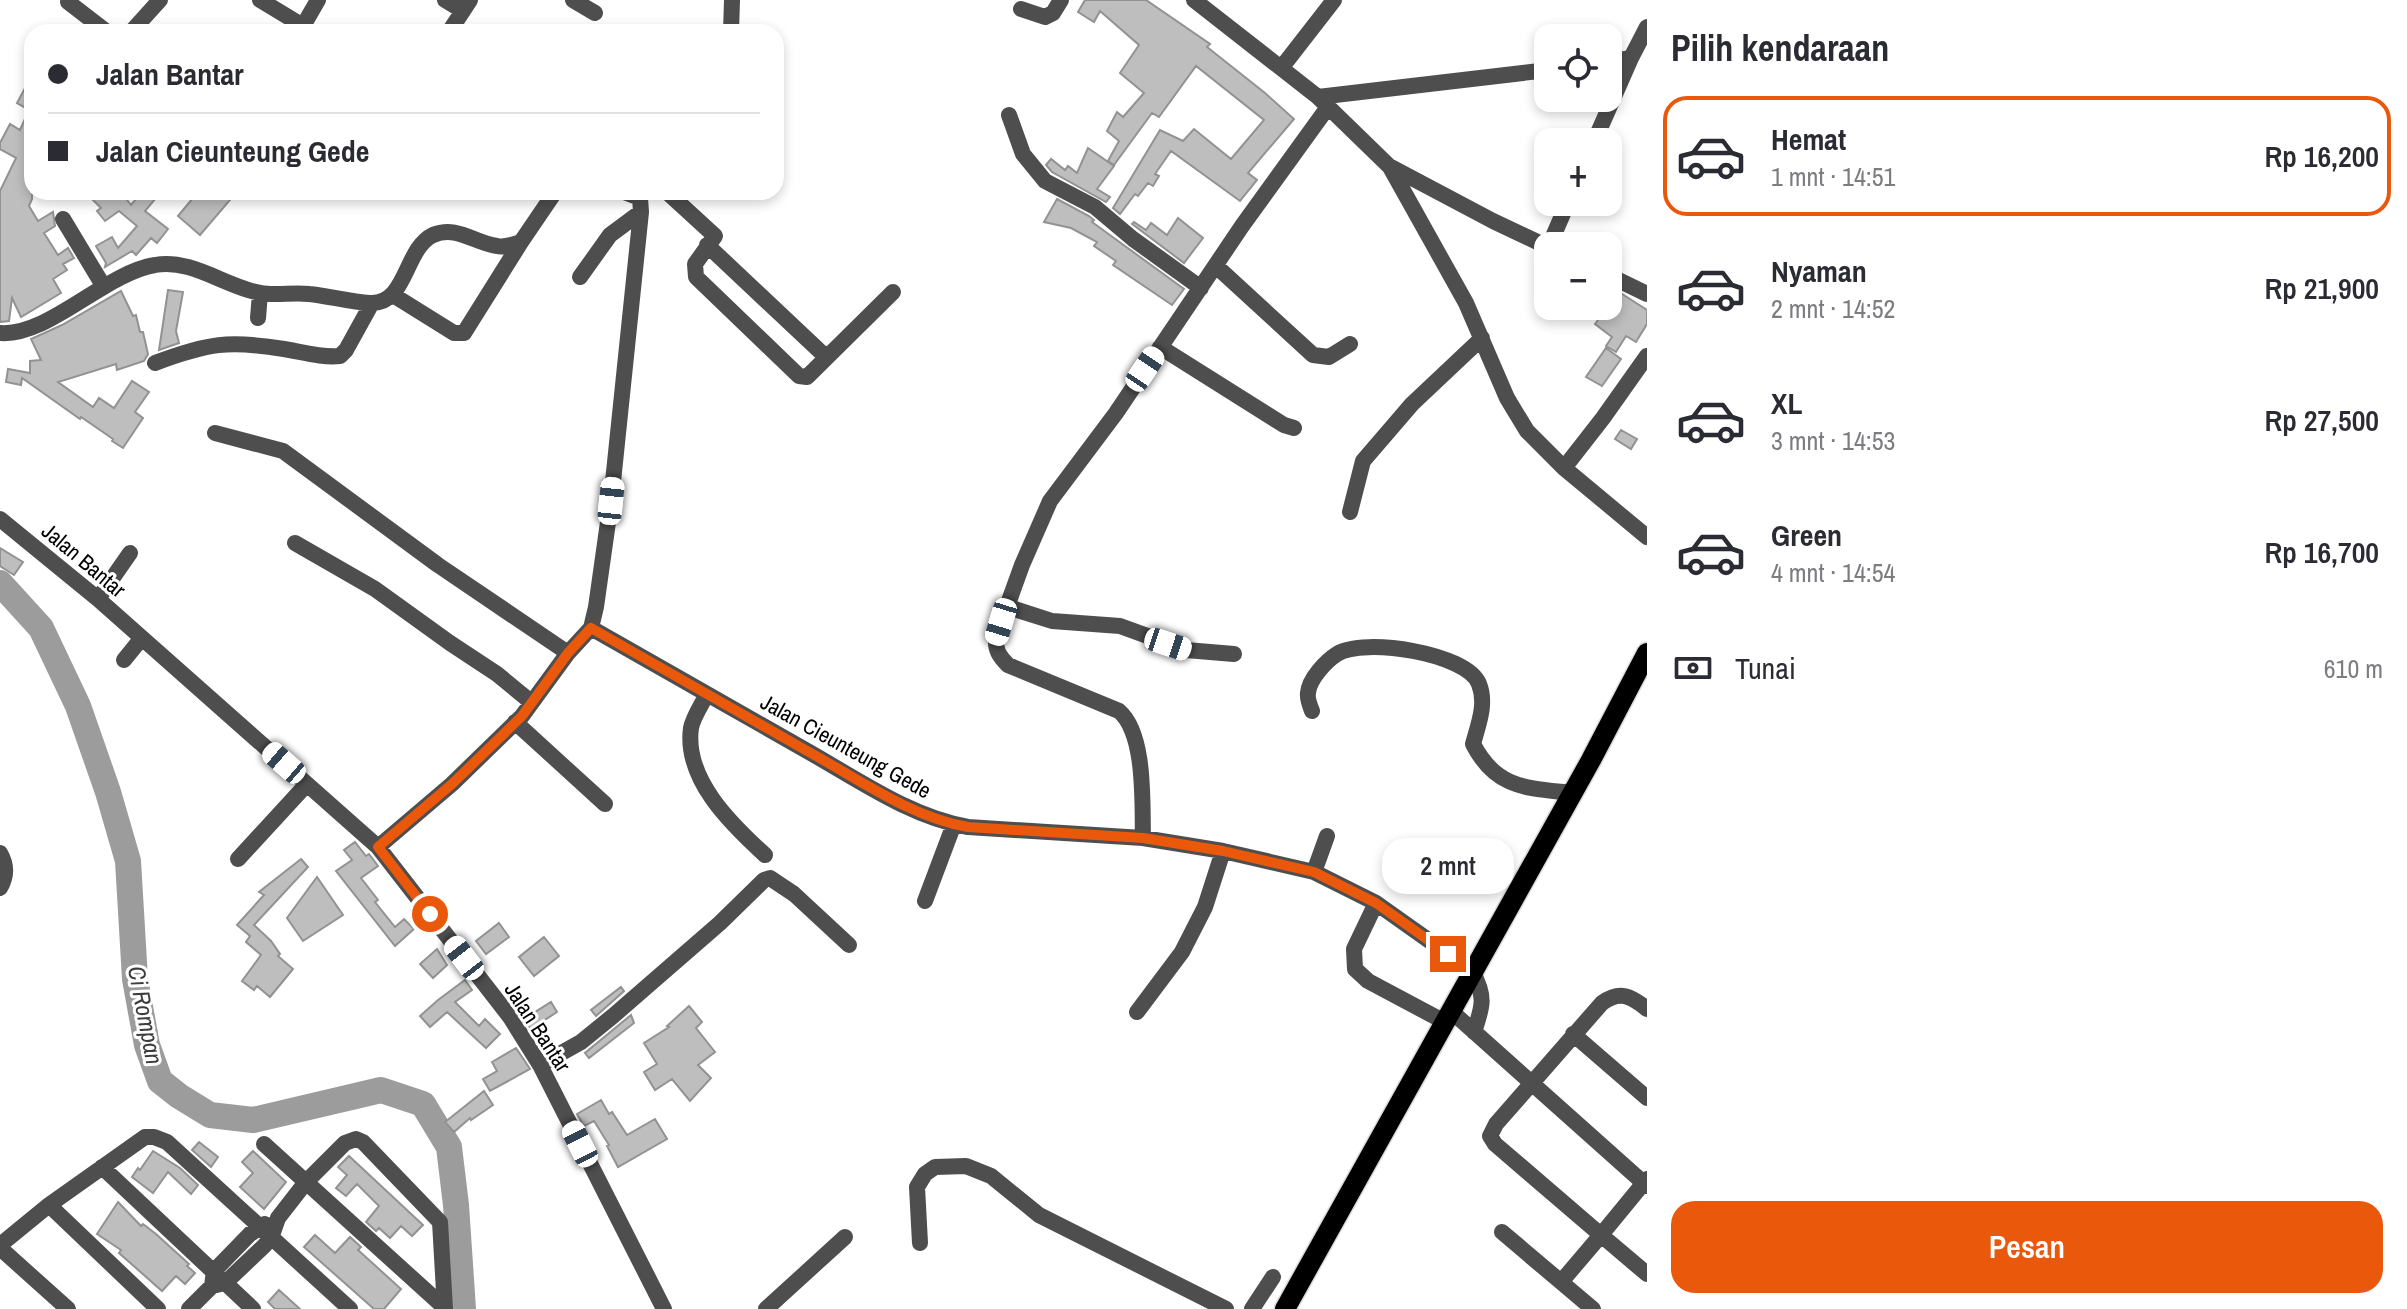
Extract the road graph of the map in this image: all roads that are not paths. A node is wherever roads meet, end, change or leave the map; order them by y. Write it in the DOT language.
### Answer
graph roads {
  1 [pos="160,0"];
  2 [pos="260,0"];
  3 [pos="318,0"];
  4 [pos="445,0"];
  5 [pos="732,0"];
  6 [pos="1061,0"];
  7 [pos="1194,0"];
  8 [pos="1334,0"];
  9 [pos="68,2"];
  10 [pos="466,5"];
  11 [pos="1021,9"];
  12 [pos="97,24"];
  13 [pos="138,24"];
  14 [pos="300,24"];
  15 [pos="310,24"];
  16 [pos="454,24"];
  17 [pos="731,24"];
  18 [pos="1647,27"];
  19 [pos="1631,58"];
  20 [pos="1622,60"];
  21 [pos="1282,67"];
  22 [pos="1534,72"];
  23 [pos="1323,102"];
  24 [pos="1009,115"];
  25 [pos="1600,128"];
  26 [pos="1390,167"];
  27 [pos="550,200"];
  28 [pos="636,200"];
  29 [pos="637,200"];
  30 [pos="676,200"];
  31 [pos="63,219"];
  32 [pos="1534,240"];
  33 [pos="521,242"];
  34 [pos="707,245"];
  35 [pos="1216,266"];
  36 [pos="580,277"];
  37 [pos="1622,282"];
  38 [pos="104,287"];
  39 [pos="1201,288"];
  40 [pos="893,292"];
  41 [pos="260,293"];
  42 [pos="1647,294"];
  43 [pos="393,295"];
  44 [pos="372,303"];
  45 [pos="258,318"];
  46 [pos="0,333"];
  47 [pos="1482,338"];
  48 [pos="1350,344"];
  49 [pos="1160,347"];
  50 [pos="1647,356"];
  51 [pos="826,357"];
  52 [pos="155,363"];
  53 [pos="1294,428"];
  54 [pos="215,433"];
  55 [pos="1564,468"];
  56 [pos="1350,512"];
  57 [pos="0,519"];
  58 [pos="1647,537"];
  59 [pos="295,543"];
  60 [pos="130,553"];
  61 [pos="98,599"];
  62 [pos="1005,606"];
  63 [pos="591,628"];
  64 [pos="141,639"];
  65 [pos="568,653"];
  66 [pos="1647,653"];
  67 [pos="1234,654"];
  68 [pos="124,660"];
  69 [pos="707,694"];
  70 [pos="531,702"];
  71 [pos="1312,711"];
  72 [pos="515,722"];
  73 [pos="307,784"];
  74 [pos="1572,793"];
  75 [pos="605,804"];
  76 [pos="954,824"];
  77 [pos="1327,836"];
  78 [pos="1143,838"];
  79 [pos="378,847"];
  80 [pos="1223,851"];
  81 [pos="0,853"];
  82 [pos="765,855"];
  83 [pos="238,859"];
  84 [pos="1314,872"];
  85 [pos="0,888"];
  86 [pos="925,901"];
  87 [pos="1376,903"];
  88 [pos="849,945"];
  89 [pos="1472,971"];
  90 [pos="1647,1009"];
  91 [pos="1137,1012"];
  92 [pos="1448,1016"];
  93 [pos="1474,1032"];
  94 [pos="1573,1034"];
  95 [pos="540,1065"];
  96 [pos="1530,1083"];
  97 [pos="1647,1098"];
  98 [pos="264,1144"];
  99 [pos="102,1167"];
  100 [pos="306,1182"];
  101 [pos="1646,1183"];
  102 [pos="49,1205"];
  103 [pos="265,1232"];
  104 [pos="1502,1232"];
  105 [pos="1601,1235"];
  106 [pos="845,1237"];
  107 [pos="920,1243"];
  108 [pos="0,1246"];
  109 [pos="1647,1274"];
  110 [pos="1273,1277"];
  111 [pos="217,1280"];
  112 [pos="1561,1282"];
  113 [pos="68,1309"];
  114 [pos="158,1309"];
  115 [pos="189,1309"];
  116 [pos="253,1309"];
  117 [pos="350,1309"];
  118 [pos="445,1309"];
  119 [pos="664,1309"];
  120 [pos="766,1309"];
  121 [pos="1226,1309"];
  122 [pos="1252,1309"];
  123 [pos="1285,1309"];
  124 [pos="1593,1309"];
  1 -- 13 [label="street"];
  2 -- 14 [label="street"];
  3 -- 15 [label="street"];
  4 -- 10 [label="street"];
  5 -- 17 [label="street"];
  6 -- 11 [label="street"];
  7 -- 21 [label="street"];
  8 -- 21 [label="street"];
  9 -- 12 [label="street"];
  10 -- 16 [label="street"];
  18 -- 19 [label="street"];
  19 -- 20 [label="street"];
  19 -- 25 [label="street"];
  21 -- 23 [label="street"];
  22 -- 23 [label="street"];
  23 -- 26 [label="street"];
  23 -- 35 [label="street"];
  24 -- 39 [label="street"];
  26 -- 32 [label="street"];
  26 -- 47 [label="street"];
  27 -- 33 [label="street"];
  28 -- 36 [label="street"];
  29 -- 63 [label="street"];
  30 -- 34 [label="street"];
  31 -- 38 [label="street"];
  33 -- 43 [label="street"];
  33 -- 43 [label="street"];
  34 -- 51 [label="street"];
  34 -- 51 [label="street"];
  35 -- 39 [label="street"];
  35 -- 48 [label="street"];
  37 -- 42 [label="street"];
  38 -- 41 [label="street"];
  38 -- 46 [label="street"];
  39 -- 49 [label="street"];
  40 -- 51 [label="street"];
  41 -- 44 [label="street"];
  41 -- 45 [label="street"];
  43 -- 44 [label="street"];
  44 -- 52 [label="street"];
  47 -- 55 [label="street"];
  47 -- 56 [label="street"];
  49 -- 53 [label="street"];
  49 -- 62 [label="street"];
  50 -- 55 [label="street"];
  54 -- 65 [label="street"];
  55 -- 58 [label="street"];
  57 -- 61 [label="street, Jalan Bantar"];
  59 -- 70 [label="street"];
  60 -- 61 [label="street"];
  61 -- 64 [label="street, Jalan Bantar"];
  62 -- 67 [label="street"];
  62 -- 78 [label="street"];
  63 -- 65 [label="street"];
  63 -- 69 [label="street, Jalan Cieunteung Gede"];
  64 -- 68 [label="street"];
  64 -- 73 [label="street, Jalan Bantar"];
  65 -- 70 [label="street"];
  66 -- 74 [label="main road"];
  69 -- 76 [label="street, Jalan Cieunteung Gede"];
  69 -- 82 [label="street"];
  70 -- 72 [label="street"];
  71 -- 74 [label="street"];
  72 -- 75 [label="street"];
  72 -- 79 [label="street"];
  73 -- 79 [label="street, Jalan Bantar"];
  73 -- 83 [label="street"];
  74 -- 89 [label="main road"];
  76 -- 78 [label="street, Jalan Cieunteung Gede"];
  76 -- 86 [label="street"];
  77 -- 84 [label="street"];
  78 -- 80 [label="street, Jalan Cieunteung Gede"];
  79 -- 95 [label="street, Jalan Bantar"];
  80 -- 84 [label="street, Jalan Cieunteung Gede"];
  80 -- 91 [label="street"];
  81 -- 85 [label="street"];
  84 -- 87 [label="street, Jalan Cieunteung Gede"];
  87 -- 89 [label="street, Jalan Cieunteung Gede"];
  87 -- 92 [label="street"];
  88 -- 95 [label="street"];
  89 -- 92 [label="main road"];
  89 -- 93 [label="street"];
  90 -- 94 [label="street"];
  92 -- 93 [label="street"];
  92 -- 123 [label="main road"];
  93 -- 96 [label="street"];
  94 -- 96 [label="street"];
  94 -- 97 [label="street"];
  95 -- 119 [label="street, Jalan Bantar"];
  96 -- 101 [label="street"];
  96 -- 105 [label="street"];
  98 -- 100 [label="street"];
  99 -- 102 [label="street"];
  99 -- 103 [label="street"];
  99 -- 111 [label="street"];
  100 -- 103 [label="street"];
  100 -- 118 [label="street"];
  100 -- 118 [label="street"];
  101 -- 105 [label="street"];
  102 -- 108 [label="street"];
  102 -- 114 [label="street"];
  103 -- 111 [label="street"];
  103 -- 117 [label="street"];
  104 -- 112 [label="street"];
  105 -- 109 [label="street"];
  105 -- 112 [label="street"];
  106 -- 120 [label="street"];
  107 -- 121 [label="street"];
  108 -- 113 [label="street"];
  110 -- 122 [label="street"];
  111 -- 115 [label="street"];
  111 -- 116 [label="street"];
  112 -- 124 [label="street"];
}
